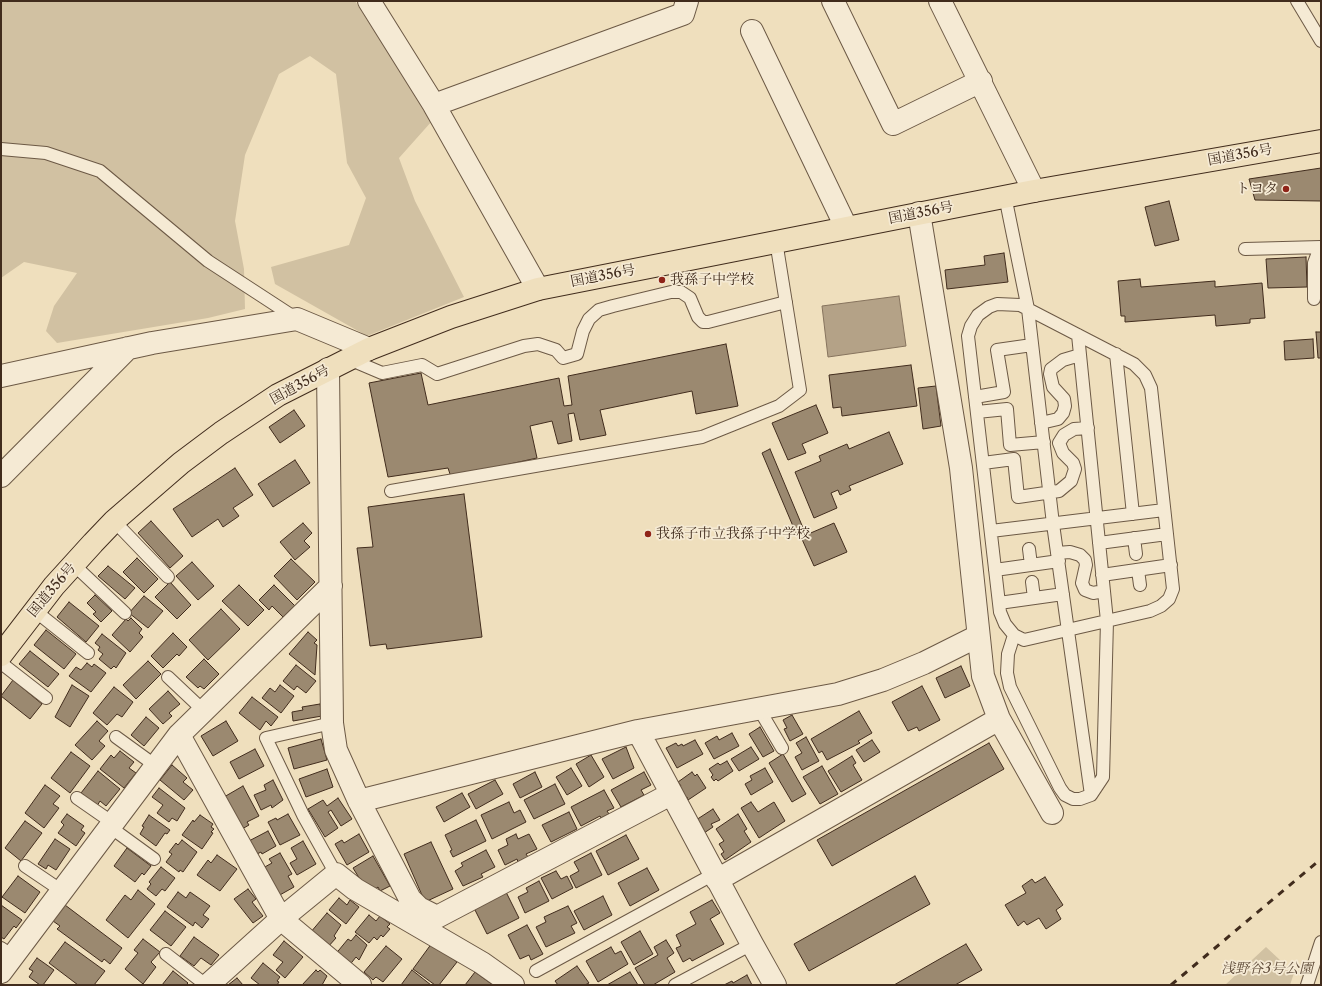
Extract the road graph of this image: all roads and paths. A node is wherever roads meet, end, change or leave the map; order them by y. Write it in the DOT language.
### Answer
graph roads {
  1 [pos="369,1"];
  2 [pos="686,1"];
  3 [pos="833,1"];
  4 [pos="940,1"];
  5 [pos="1297,1"];
  6 [pos="752,31"];
  7 [pos="1321,41"];
  8 [pos="981,81"];
  9 [pos="434,105"];
  10 [pos="1321,141"];
  11 [pos="1,149"];
  12 [pos="1034,191"];
  13 [pos="1005,196"];
  14 [pos="919,213"];
  15 [pos="846,227"];
  16 [pos="776,241"];
  17 [pos="1321,247"];
  18 [pos="1245,249"];
  19 [pos="1321,252"];
  20 [pos="538,289"];
  21 [pos="1314,298"];
  22 [pos="786,302"];
  23 [pos="1028,309"];
  24 [pos="297,319"];
  25 [pos="1078,335"];
  26 [pos="1032,345"];
  27 [pos="128,348"];
  28 [pos="369,349"];
  29 [pos="1116,354"];
  30 [pos="1080,355"];
  31 [pos="349,358"];
  32 [pos="328,369"];
  33 [pos="1,376"];
  34 [pos="975,397"];
  35 [pos="977,412"];
  36 [pos="1041,423"];
  37 [pos="1088,428"];
  38 [pos="1044,442"];
  39 [pos="983,463"];
  40 [pos="1,476"];
  41 [pos="391,491"];
  42 [pos="1050,493"];
  43 [pos="1164,510"];
  44 [pos="1133,514"];
  45 [pos="1097,519"];
  46 [pos="114,521"];
  47 [pos="1053,524"];
  48 [pos="991,532"];
  49 [pos="1167,534"];
  50 [pos="1134,538"];
  51 [pos="1099,543"];
  52 [pos="1028,549"];
  53 [pos="1136,554"];
  54 [pos="1058,557"];
  55 [pos="73,564"];
  56 [pos="1171,565"];
  57 [pos="1031,566"];
  58 [pos="995,570"];
  59 [pos="1138,570"];
  60 [pos="1102,575"];
  61 [pos="168,577"];
  62 [pos="1032,582"];
  63 [pos="1140,585"];
  64 [pos="332,586"];
  65 [pos="1104,591"];
  66 [pos="1063,594"];
  67 [pos="1034,598"];
  68 [pos="999,603"];
  69 [pos="34,610"];
  70 [pos="125,613"];
  71 [pos="1107,621"];
  72 [pos="1068,630"];
  73 [pos="1014,635"];
  74 [pos="978,636"];
  75 [pos="88,653"];
  76 [pos="1,655"];
  77 [pos="1,663"];
  78 [pos="168,677"];
  79 [pos="46,698"];
  80 [pos="759,709"];
  81 [pos="204,711"];
  82 [pos="999,719"];
  83 [pos="332,724"];
  84 [pos="638,731"];
  85 [pos="179,735"];
  86 [pos="116,736"];
  87 [pos="782,748"];
  88 [pos="156,766"];
  89 [pos="671,794"];
  90 [pos="1091,795"];
  91 [pos="77,798"];
  92 [pos="359,801"];
  93 [pos="1052,813"];
  94 [pos="111,825"];
  95 [pos="154,859"];
  96 [pos="25,866"];
  97 [pos="336,874"];
  98 [pos="716,877"];
  99 [pos="62,891"];
  100 [pos="281,919"];
  101 [pos="1321,942"];
  102 [pos="752,944"];
  103 [pos="166,954"];
  104 [pos="5,959"];
  105 [pos="536,971"];
  106 [pos="207,985"];
  107 [pos="360,985"];
  108 [pos="513,985"];
  109 [pos="675,985"];
  110 [pos="775,985"];
  111 [pos="1307,985"];
  1 -- 9 [label="street"];
  2 -- 9 [label="street"];
  3 -- 8 [label="street"];
  4 -- 8 [label="street"];
  5 -- 7 [label="lane"];
  6 -- 15 [label="street"];
  8 -- 12 [label="street"];
  9 -- 20 [label="street"];
  10 -- 12 [label="highway, 国道356号"];
  11 -- 24 [label="lane"];
  12 -- 13 [label="highway, 国道356号"];
  13 -- 14 [label="highway, 国道356号"];
  13 -- 23 [label="lane"];
  14 -- 15 [label="highway, 国道356号"];
  14 -- 74 [label="street"];
  15 -- 16 [label="highway, 国道356号"];
  16 -- 20 [label="highway, 国道356号"];
  16 -- 22 [label="lane"];
  17 -- 18 [label="lane"];
  19 -- 21 [label="lane"];
  20 -- 28 [label="highway, 国道356号"];
  22 -- 31 [label="lane"];
  22 -- 41 [label="lane"];
  23 -- 25 [label="lane"];
  23 -- 26 [label="lane"];
  23 -- 34 [label="lane"];
  24 -- 27 [label="street"];
  24 -- 28 [label="street"];
  25 -- 29 [label="lane"];
  25 -- 30 [label="lane"];
  26 -- 34 [label="lane"];
  26 -- 36 [label="lane"];
  27 -- 33 [label="street"];
  27 -- 40 [label="street"];
  28 -- 31 [label="highway, 国道356号"];
  29 -- 43 [label="lane"];
  29 -- 44 [label="lane"];
  30 -- 36 [label="lane"];
  30 -- 37 [label="lane"];
  31 -- 32 [label="highway, 国道356号"];
  32 -- 46 [label="highway, 国道356号"];
  32 -- 64 [label="street"];
  34 -- 35 [label="lane"];
  35 -- 38 [label="lane"];
  35 -- 39 [label="lane"];
  36 -- 38 [label="lane"];
  37 -- 42 [label="lane"];
  37 -- 45 [label="lane"];
  38 -- 42 [label="lane"];
  39 -- 42 [label="lane"];
  39 -- 48 [label="lane"];
  42 -- 47 [label="lane"];
  43 -- 44 [label="lane"];
  43 -- 49 [label="lane"];
  44 -- 45 [label="lane"];
  45 -- 47 [label="lane"];
  45 -- 51 [label="lane"];
  46 -- 55 [label="highway, 国道356号"];
  46 -- 61 [label="lane"];
  47 -- 48 [label="lane"];
  47 -- 54 [label="lane"];
  48 -- 58 [label="lane"];
  49 -- 50 [label="lane"];
  49 -- 56 [label="lane"];
  50 -- 51 [label="lane"];
  50 -- 53 [label="lane"];
  51 -- 60 [label="lane"];
  52 -- 57 [label="lane"];
  54 -- 57 [label="lane"];
  54 -- 65 [label="lane"];
  54 -- 66 [label="lane"];
  55 -- 69 [label="highway, 国道356号"];
  55 -- 70 [label="lane"];
  56 -- 59 [label="lane"];
  56 -- 71 [label="lane"];
  57 -- 58 [label="lane"];
  58 -- 68 [label="lane"];
  59 -- 60 [label="lane"];
  59 -- 63 [label="lane"];
  60 -- 65 [label="lane"];
  62 -- 67 [label="lane"];
  64 -- 81 [label="street"];
  64 -- 83 [label="street"];
  65 -- 71 [label="lane"];
  66 -- 67 [label="lane"];
  66 -- 72 [label="lane"];
  67 -- 68 [label="lane"];
  68 -- 73 [label="lane"];
  69 -- 75 [label="lane"];
  69 -- 76 [label="highway, 国道356号"];
  71 -- 72 [label="lane"];
  71 -- 90 [label="lane"];
  72 -- 73 [label="lane"];
  72 -- 90 [label="lane"];
  73 -- 90 [label="lane"];
  74 -- 80 [label="street"];
  74 -- 82 [label="street"];
  77 -- 79 [label="lane"];
  78 -- 81 [label="lane"];
  80 -- 84 [label="street"];
  80 -- 87 [label="lane"];
  81 -- 85 [label="street"];
  82 -- 93 [label="street"];
  82 -- 98 [label="street"];
  83 -- 92 [label="street"];
  83 -- 97 [label="lane"];
  84 -- 89 [label="street"];
  84 -- 92 [label="street"];
  85 -- 88 [label="street"];
  85 -- 100 [label="street"];
  86 -- 88 [label="lane"];
  88 -- 94 [label="street"];
  89 -- 92 [label="street"];
  89 -- 98 [label="street"];
  91 -- 94 [label="lane"];
  94 -- 95 [label="lane"];
  94 -- 99 [label="street"];
  96 -- 99 [label="lane"];
  97 -- 100 [label="street"];
  97 -- 108 [label="street"];
  98 -- 102 [label="street"];
  98 -- 105 [label="lane"];
  99 -- 104 [label="street"];
  100 -- 106 [label="street"];
  100 -- 107 [label="street"];
  101 -- 111 [label="lane"];
  102 -- 109 [label="lane"];
  102 -- 110 [label="street"];
  103 -- 106 [label="lane"];
}
